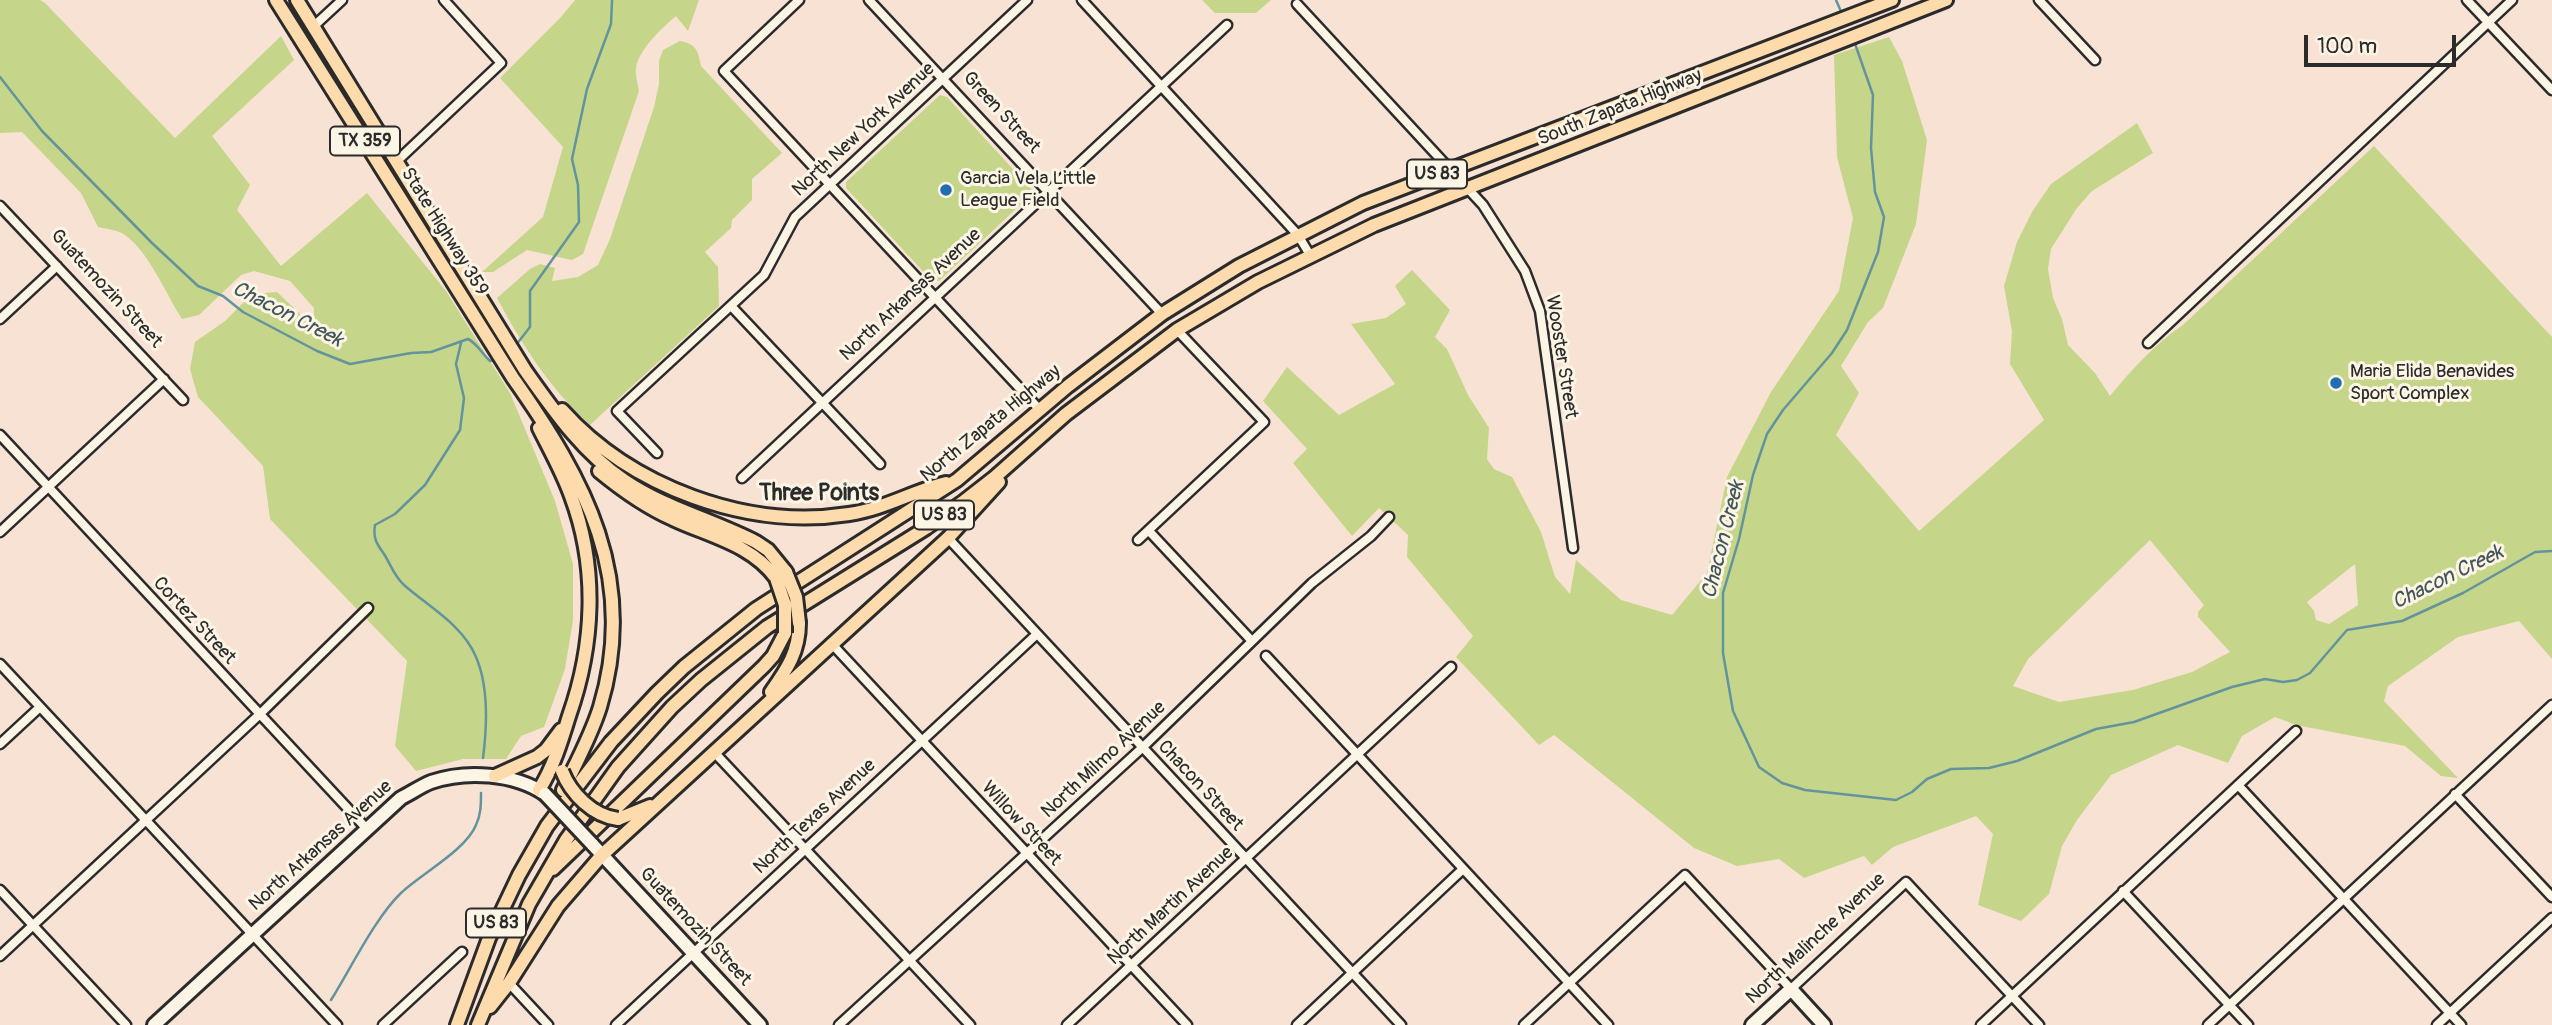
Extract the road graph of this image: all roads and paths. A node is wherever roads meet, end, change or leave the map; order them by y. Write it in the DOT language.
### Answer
graph roads {
  1 [pos="276,0"];
  2 [pos="298,0"];
  3 [pos="342,0"];
  4 [pos="444,0"];
  5 [pos="799,0"];
  6 [pos="869,0"];
  7 [pos="1027,0"];
  8 [pos="1082,0"];
  9 [pos="1892,0"];
  10 [pos="1946,0"];
  11 [pos="2039,0"];
  12 [pos="2468,0"];
  13 [pos="2512,0"];
  14 [pos="1297,4"];
  15 [pos="2489,22"];
  16 [pos="1227,25"];
  17 [pos="314,26"];
  18 [pos="2095,61"];
  19 [pos="943,78"];
  20 [pos="1162,87"];
  21 [pos="2552,90"];
  22 [pos="396,162"];
  23 [pos="1450,169"];
  24 [pos="829,184"];
  25 [pos="1468,188"];
  26 [pos="1048,191"];
  27 [pos="0,206"];
  28 [pos="1298,234"];
  29 [pos="1310,255"];
  30 [pos="57,266"];
  31 [pos="936,298"];
  32 [pos="732,306"];
  33 [pos="1162,314"];
  34 [pos="0,319"];
  35 [pos="1177,330"];
  36 [pos="2148,343"];
  37 [pos="525,370"];
  38 [pos="513,378"];
  39 [pos="164,379"];
  40 [pos="183,400"];
  41 [pos="823,403"];
  42 [pos="1040,410"];
  43 [pos="0,435"];
  44 [pos="1034,443"];
  45 [pos="657,453"];
  46 [pos="880,464"];
  47 [pos="742,478"];
  48 [pos="957,480"];
  49 [pos="48,487"];
  50 [pos="1389,517"];
  51 [pos="1149,530"];
  52 [pos="0,532"];
  53 [pos="948,538"];
  54 [pos="1138,540"];
  55 [pos="1573,548"];
  56 [pos="781,575"];
  57 [pos="368,607"];
  58 [pos="1037,634"];
  59 [pos="1251,640"];
  60 [pos="831,643"];
  61 [pos="1266,656"];
  62 [pos="0,664"];
  63 [pos="1451,667"];
  64 [pos="2552,705"];
  65 [pos="40,707"];
  66 [pos="762,707"];
  67 [pos="260,714"];
  68 [pos="568,721"];
  69 [pos="2296,731"];
  70 [pos="921,740"];
  71 [pos="0,744"];
  72 [pos="1143,747"];
  73 [pos="714,752"];
  74 [pos="1356,755"];
  75 [pos="495,776"];
  76 [pos="2238,785"];
  77 [pos="542,792"];
  78 [pos="2455,794"];
  79 [pos="661,800"];
  80 [pos="147,821"];
  81 [pos="547,826"];
  82 [pos="366,828"];
  83 [pos="804,848"];
  84 [pos="1027,853"];
  85 [pos="602,855"];
  86 [pos="1246,858"];
  87 [pos="1463,870"];
  88 [pos="542,880"];
  89 [pos="0,890"];
  90 [pos="2123,891"];
  91 [pos="2552,897"];
  92 [pos="2344,899"];
  93 [pos="2552,918"];
  94 [pos="33,925"];
  95 [pos="252,934"];
  96 [pos="462,952"];
  97 [pos="693,952"];
  98 [pos="0,956"];
  99 [pos="908,959"];
  100 [pos="1131,965"];
  101 [pos="1353,972"];
  102 [pos="1569,982"];
  103 [pos="509,983"];
  104 [pos="1791,989"];
  105 [pos="2012,996"];
  106 [pos="2229,1005"];
  107 [pos="2450,1013"];
  108 [pos="479,1023"];
  109 [pos="126,1025"];
  110 [pos="154,1025"];
  111 [pos="337,1025"];
  112 [pos="383,1025"];
  113 [pos="457,1025"];
  114 [pos="548,1025"];
  115 [pos="616,1025"];
  116 [pos="760,1025"];
  117 [pos="839,1025"];
  118 [pos="970,1025"];
  119 [pos="1067,1025"];
  120 [pos="1187,1025"];
  121 [pos="1297,1025"];
  122 [pos="1401,1025"];
  123 [pos="1524,1025"];
  124 [pos="1608,1025"];
  125 [pos="1752,1025"];
  126 [pos="1824,1025"];
  127 [pos="1981,1025"];
  128 [pos="2039,1025"];
  129 [pos="2208,1025"];
  130 [pos="2248,1025"];
  131 [pos="2437,1025"];
  132 [pos="2461,1025"];
  1 -- 38 [label="main road, State Highway 359 / TX 359"];
  2 -- 17 [label="main road, State Highway 359 / TX 359"];
  3 -- 17 [label="street"];
  4 -- 22 [label="street"];
  5 -- 24 [label="street"];
  6 -- 19 [label="street, Green Street"];
  7 -- 19 [label="street, North New York Avenue"];
  8 -- 20 [label="street"];
  9 -- 23 [label="main road, South Zapata Highway / US 83"];
  10 -- 25 [label="main road, South Zapata Highway / US 83"];
  11 -- 18 [label="street"];
  12 -- 15 [label="street"];
  13 -- 15 [label="street"];
  14 -- 23 [label="street, Wooster Street"];
  15 -- 21 [label="street"];
  15 -- 36 [label="street"];
  16 -- 20 [label="street, North Arkansas Avenue"];
  17 -- 22 [label="main road, State Highway 359 / TX 359"];
  19 -- 24 [label="street, North New York Avenue"];
  19 -- 26 [label="street, Green Street"];
  20 -- 26 [label="street, North Arkansas Avenue"];
  20 -- 28 [label="street"];
  22 -- 37 [label="main road, State Highway 359 / TX 359"];
  23 -- 25 [label="street, Wooster Street"];
  23 -- 28 [label="main road, South Zapata Highway / US 83"];
  24 -- 31 [label="street"];
  24 -- 32 [label="street, North New York Avenue"];
  25 -- 29 [label="main road, South Zapata Highway / US 83"];
  25 -- 55 [label="street, Wooster Street"];
  26 -- 31 [label="street, North Arkansas Avenue"];
  26 -- 33 [label="street, Green Street"];
  27 -- 30 [label="street, Guatemozin Street"];
  28 -- 29 [label="street"];
  28 -- 33 [label="main road, North Zapata Highway / US 83"];
  29 -- 35 [label="main road, North Zapata Highway / US 83"];
  30 -- 34 [label="street"];
  30 -- 39 [label="street, Guatemozin Street"];
  31 -- 41 [label="street, North Arkansas Avenue"];
  31 -- 42 [label="street"];
  32 -- 41 [label="street"];
  32 -- 45 [label="street, North New York Avenue"];
  33 -- 42 [label="main road, North Zapata Highway / US 83"];
  35 -- 44 [label="main road, North Zapata Highway / US 83"];
  35 -- 51 [label="street"];
  37 -- 48 [label="main road"];
  37 -- 56 [label="main road"];
  38 -- 68 [label="main road"];
  38 -- 81 [label="main road"];
  39 -- 40 [label="street, Guatemozin Street"];
  39 -- 49 [label="street"];
  41 -- 46 [label="street"];
  41 -- 47 [label="street, North Arkansas Avenue"];
  42 -- 48 [label="main road, North Zapata Highway / US 83"];
  43 -- 49 [label="street, Cortez Street"];
  44 -- 53 [label="main road"];
  44 -- 88 [label="main road, North Zapata Highway / US 83"];
  48 -- 81 [label="main road, North Zapata Highway / US 83"];
  49 -- 52 [label="street"];
  49 -- 67 [label="street, Cortez Street"];
  50 -- 59 [label="street, North Milmo Avenue"];
  51 -- 54 [label="street"];
  51 -- 59 [label="street"];
  53 -- 58 [label="street, Chacon Street"];
  53 -- 60 [label="main road"];
  56 -- 66 [label="main road, bridge"];
  56 -- 88 [label="main road, bridge"];
  57 -- 67 [label="street"];
  58 -- 70 [label="street, North Texas Avenue"];
  58 -- 72 [label="street, Chacon Street"];
  59 -- 72 [label="street, North Milmo Avenue"];
  60 -- 66 [label="main road"];
  60 -- 70 [label="street, Willow Street"];
  61 -- 74 [label="street"];
  62 -- 65 [label="street"];
  63 -- 74 [label="street, North Martin Avenue"];
  64 -- 78 [label="street"];
  65 -- 71 [label="street"];
  65 -- 80 [label="street"];
  66 -- 73 [label="main road"];
  67 -- 80 [label="street"];
  67 -- 82 [label="street, Cortez Street"];
  68 -- 75 [label="main road"];
  68 -- 77 [label="main road"];
  68 -- 79 [label="main road, bridge"];
  69 -- 76 [label="street"];
  70 -- 83 [label="street, North Texas Avenue"];
  70 -- 84 [label="street, Willow Street"];
  72 -- 84 [label="street, North Milmo Avenue"];
  72 -- 86 [label="street, Chacon Street"];
  73 -- 79 [label="main road"];
  73 -- 83 [label="street"];
  74 -- 86 [label="street, North Martin Avenue"];
  74 -- 87 [label="street"];
  75 -- 77 [label="main road, North Arkansas Avenue"];
  75 -- 82 [label="main road, North Arkansas Avenue"];
  76 -- 90 [label="street"];
  76 -- 92 [label="street"];
  77 -- 85 [label="main road, North Arkansas Avenue, bridge"];
  78 -- 91 [label="street"];
  78 -- 92 [label="street"];
  79 -- 85 [label="main road"];
  80 -- 94 [label="street"];
  80 -- 95 [label="street"];
  81 -- 113 [label="main road, North Zapata Highway / US 83"];
  82 -- 95 [label="main road, North Arkansas Avenue"];
  83 -- 97 [label="street, North Texas Avenue"];
  83 -- 99 [label="street"];
  84 -- 99 [label="street, North Milmo Avenue"];
  84 -- 100 [label="street, Willow Street"];
  85 -- 97 [label="main road, Guatemozin Street"];
  85 -- 103 [label="main road"];
  86 -- 100 [label="street, North Martin Avenue"];
  86 -- 101 [label="street, Chacon Street"];
  87 -- 101 [label="street"];
  87 -- 102 [label="street"];
  88 -- 108 [label="main road, North Zapata Highway / US 83"];
  89 -- 94 [label="street"];
  90 -- 105 [label="street"];
  90 -- 106 [label="street"];
  92 -- 106 [label="street"];
  92 -- 107 [label="street"];
  93 -- 107 [label="street"];
  94 -- 98 [label="street"];
  94 -- 109 [label="street"];
  95 -- 110 [label="main road, North Arkansas Avenue"];
  95 -- 111 [label="street"];
  96 -- 112 [label="street"];
  97 -- 115 [label="street, North Texas Avenue"];
  97 -- 116 [label="main road, Guatemozin Street"];
  99 -- 117 [label="street, North Milmo Avenue"];
  99 -- 118 [label="street"];
  100 -- 119 [label="street, North Martin Avenue"];
  100 -- 120 [label="street, Willow Street"];
  101 -- 121 [label="street"];
  101 -- 122 [label="street, Chacon Street"];
  102 -- 104 [label="street"];
  102 -- 123 [label="street"];
  102 -- 124 [label="street"];
  103 -- 108 [label="main road"];
  103 -- 114 [label="street"];
  104 -- 105 [label="street, North Malinche Avenue"];
  104 -- 125 [label="main road, North Malinche Avenue"];
  104 -- 126 [label="main road"];
  105 -- 127 [label="street"];
  105 -- 128 [label="street"];
  106 -- 129 [label="street"];
  106 -- 130 [label="street"];
  107 -- 131 [label="street"];
  107 -- 132 [label="street"];
}
